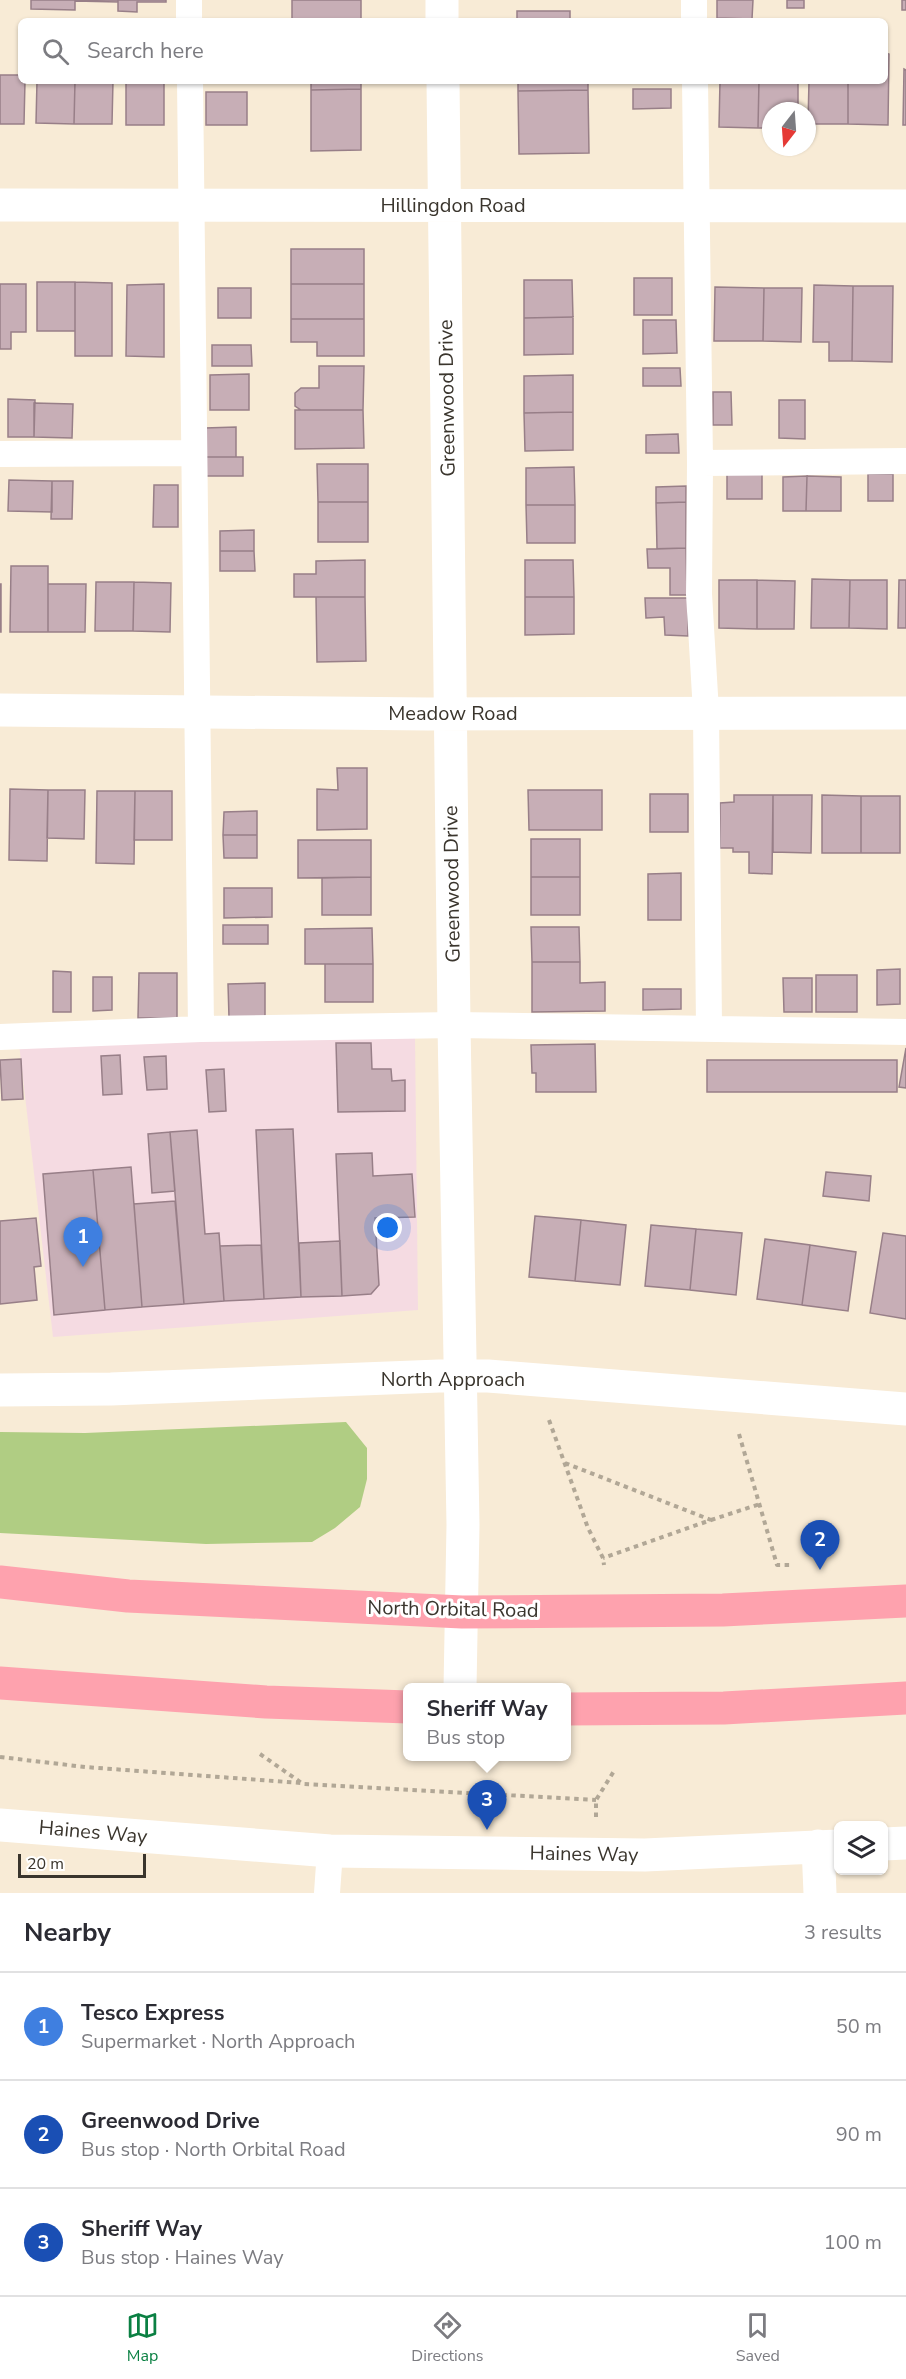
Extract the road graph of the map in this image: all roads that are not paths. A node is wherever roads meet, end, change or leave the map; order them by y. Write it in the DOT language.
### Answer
graph roads {
  1 [pos="189,0"];
  2 [pos="442,0"];
  3 [pos="694,0"];
  4 [pos="189,18"];
  5 [pos="442,18"];
  6 [pos="694,18"];
  7 [pos="190,84"];
  8 [pos="443,84"];
  9 [pos="695,84"];
  10 [pos="191,204"];
  11 [pos="0,205"];
  12 [pos="445,205"];
  13 [pos="906,206"];
  14 [pos="695,207"];
  15 [pos="193,453"];
  16 [pos="0,454"];
  17 [pos="906,461"];
  18 [pos="700,463"];
  19 [pos="0,710"];
  20 [pos="197,710"];
  21 [pos="706,712"];
  22 [pos="906,713"];
  23 [pos="451,714"];
  24 [pos="454,1025"];
  25 [pos="709,1028"];
  26 [pos="201,1029"];
  27 [pos="906,1032"];
  28 [pos="0,1037"];
  29 [pos="461,1376"];
  30 [pos="0,1390"];
  31 [pos="906,1409"];
  32 [pos="0,1582"];
  33 [pos="906,1601"];
  34 [pos="462,1612"];
  35 [pos="0,1683"];
  36 [pos="460,1683"];
  37 [pos="906,1698"];
  38 [pos="403,1707"];
  39 [pos="571,1709"];
  40 [pos="0,1825"];
  41 [pos="906,1843"];
  42 [pos="888,1844"];
  43 [pos="828,1846"];
  44 [pos="330,1851"];
  45 [pos="327,1893"];
  46 [pos="819,1893"];
  1 -- 4 [label="lane"];
  2 -- 5 [label="street"];
  3 -- 6 [label="lane"];
  7 -- 10 [label="lane"];
  8 -- 12 [label="street, Greenwood Drive"];
  9 -- 14 [label="lane"];
  10 -- 11 [label="street, Hillingdon Road"];
  10 -- 12 [label="street, Hillingdon Road"];
  10 -- 15 [label="lane"];
  12 -- 14 [label="street, Hillingdon Road"];
  12 -- 23 [label="street, Greenwood Drive"];
  13 -- 14 [label="street, Hillingdon Road"];
  14 -- 18 [label="lane"];
  15 -- 16 [label="lane"];
  15 -- 20 [label="lane"];
  17 -- 18 [label="lane"];
  18 -- 21 [label="lane"];
  19 -- 20 [label="street, Meadow Road"];
  20 -- 23 [label="street, Meadow Road"];
  20 -- 26 [label="lane"];
  21 -- 22 [label="street, Meadow Road"];
  21 -- 23 [label="street, Meadow Road"];
  21 -- 25 [label="lane"];
  23 -- 24 [label="street, Greenwood Drive"];
  24 -- 25 [label="lane"];
  24 -- 26 [label="lane"];
  24 -- 29 [label="street, Greenwood Drive"];
  25 -- 27 [label="lane"];
  26 -- 28 [label="lane"];
  29 -- 30 [label="street, North Approach"];
  29 -- 31 [label="street, North Approach"];
  29 -- 34 [label="street, Greenwood Drive"];
  32 -- 34 [label="highway, North Orbital Road"];
  33 -- 34 [label="highway, North Orbital Road"];
  34 -- 36 [label="street, Greenwood Drive"];
  35 -- 38 [label="highway"];
  37 -- 39 [label="highway"];
  40 -- 44 [label="street, Haines Way"];
  41 -- 42 [label="street"];
  43 -- 44 [label="street, Haines Way"];
  43 -- 46 [label="street"];
  44 -- 45 [label="lane"];
}
